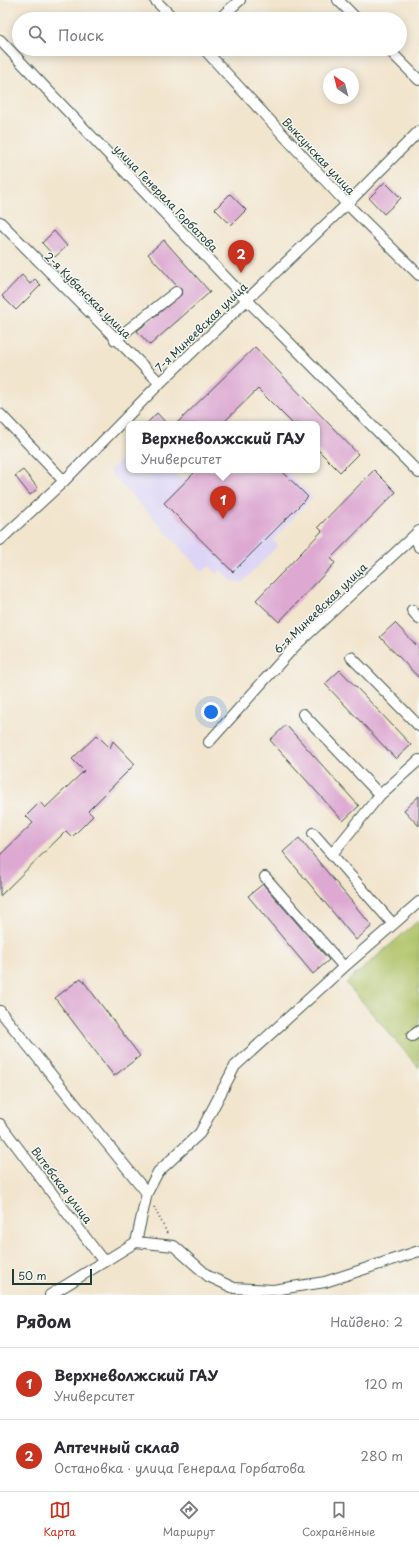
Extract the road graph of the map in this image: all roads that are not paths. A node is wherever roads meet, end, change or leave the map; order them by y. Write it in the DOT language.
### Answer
graph roads {
  1 [pos="155,0"];
  2 [pos="240,0"];
  3 [pos="338,0"];
  4 [pos="167,12"];
  5 [pos="227,12"];
  6 [pos="350,12"];
  7 [pos="0,40"];
  8 [pos="12,53"];
  9 [pos="15,56"];
  10 [pos="210,56"];
  11 [pos="395,56"];
  12 [pos="419,80"];
  13 [pos="419,131"];
  14 [pos="347,204"];
  15 [pos="0,222"];
  16 [pos="419,275"];
  17 [pos="176,292"];
  18 [pos="247,300"];
  19 [pos="115,340"];
  20 [pos="160,383"];
  21 [pos="0,414"];
  22 [pos="419,472"];
  23 [pos="64,481"];
  24 [pos="417,533"];
  25 [pos="0,540"];
  26 [pos="419,547"];
  27 [pos="412,610"];
  28 [pos="419,619"];
  29 [pos="351,657"];
  30 [pos="303,714"];
  31 [pos="419,726"];
  32 [pos="209,742"];
  33 [pos="419,760"];
  34 [pos="380,795"];
  35 [pos="313,832"];
  36 [pos="332,854"];
  37 [pos="265,877"];
  38 [pos="419,902"];
  39 [pos="393,924"];
  40 [pos="344,967"];
  41 [pos="0,1012"];
  42 [pos="0,1124"];
  43 [pos="147,1193"];
  44 [pos="136,1242"];
  45 [pos="419,1252"];
  46 [pos="104,1262"];
  47 [pos="50,1295"];
  1 -- 4 [label="street"];
  2 -- 5 [label="street"];
  3 -- 6 [label="street"];
  7 -- 8 [label="street, улица Генерала Горбатова"];
  9 -- 18 [label="street, улица Генерала Горбатова"];
  10 -- 14 [label="street, Выксунская улица"];
  11 -- 12 [label="street"];
  13 -- 14 [label="street, 7-я Минеевская улица"];
  14 -- 16 [label="street, Выксунская улица"];
  14 -- 18 [label="street, 7-я Минеевская улица"];
  15 -- 19 [label="street, 2-я Кубанская улица"];
  17 -- 19 [label="street"];
  18 -- 20 [label="street, 7-я Минеевская улица"];
  18 -- 22 [label="street, улица Генерала Горбатова"];
  19 -- 20 [label="street, 2-я Кубанская улица"];
  20 -- 23 [label="street, 7-я Минеевская улица"];
  21 -- 23 [label="street"];
  23 -- 25 [label="street, 7-я Минеевская улица"];
  24 -- 26 [label="street"];
  24 -- 32 [label="street, 6-я Минеевская улица"];
  27 -- 28 [label="street"];
  29 -- 31 [label="street"];
  30 -- 34 [label="street"];
  33 -- 34 [label="street"];
  34 -- 36 [label="street"];
  35 -- 36 [label="street"];
  36 -- 39 [label="street"];
  37 -- 40 [label="street"];
  38 -- 39 [label="street"];
  39 -- 40 [label="street"];
  40 -- 43 [label="street"];
  41 -- 43 [label="street"];
  42 -- 46 [label="street, Витебская улица"];
  43 -- 44 [label="street"];
  44 -- 45 [label="street"];
  44 -- 46 [label="street"];
  46 -- 47 [label="street"];
}
